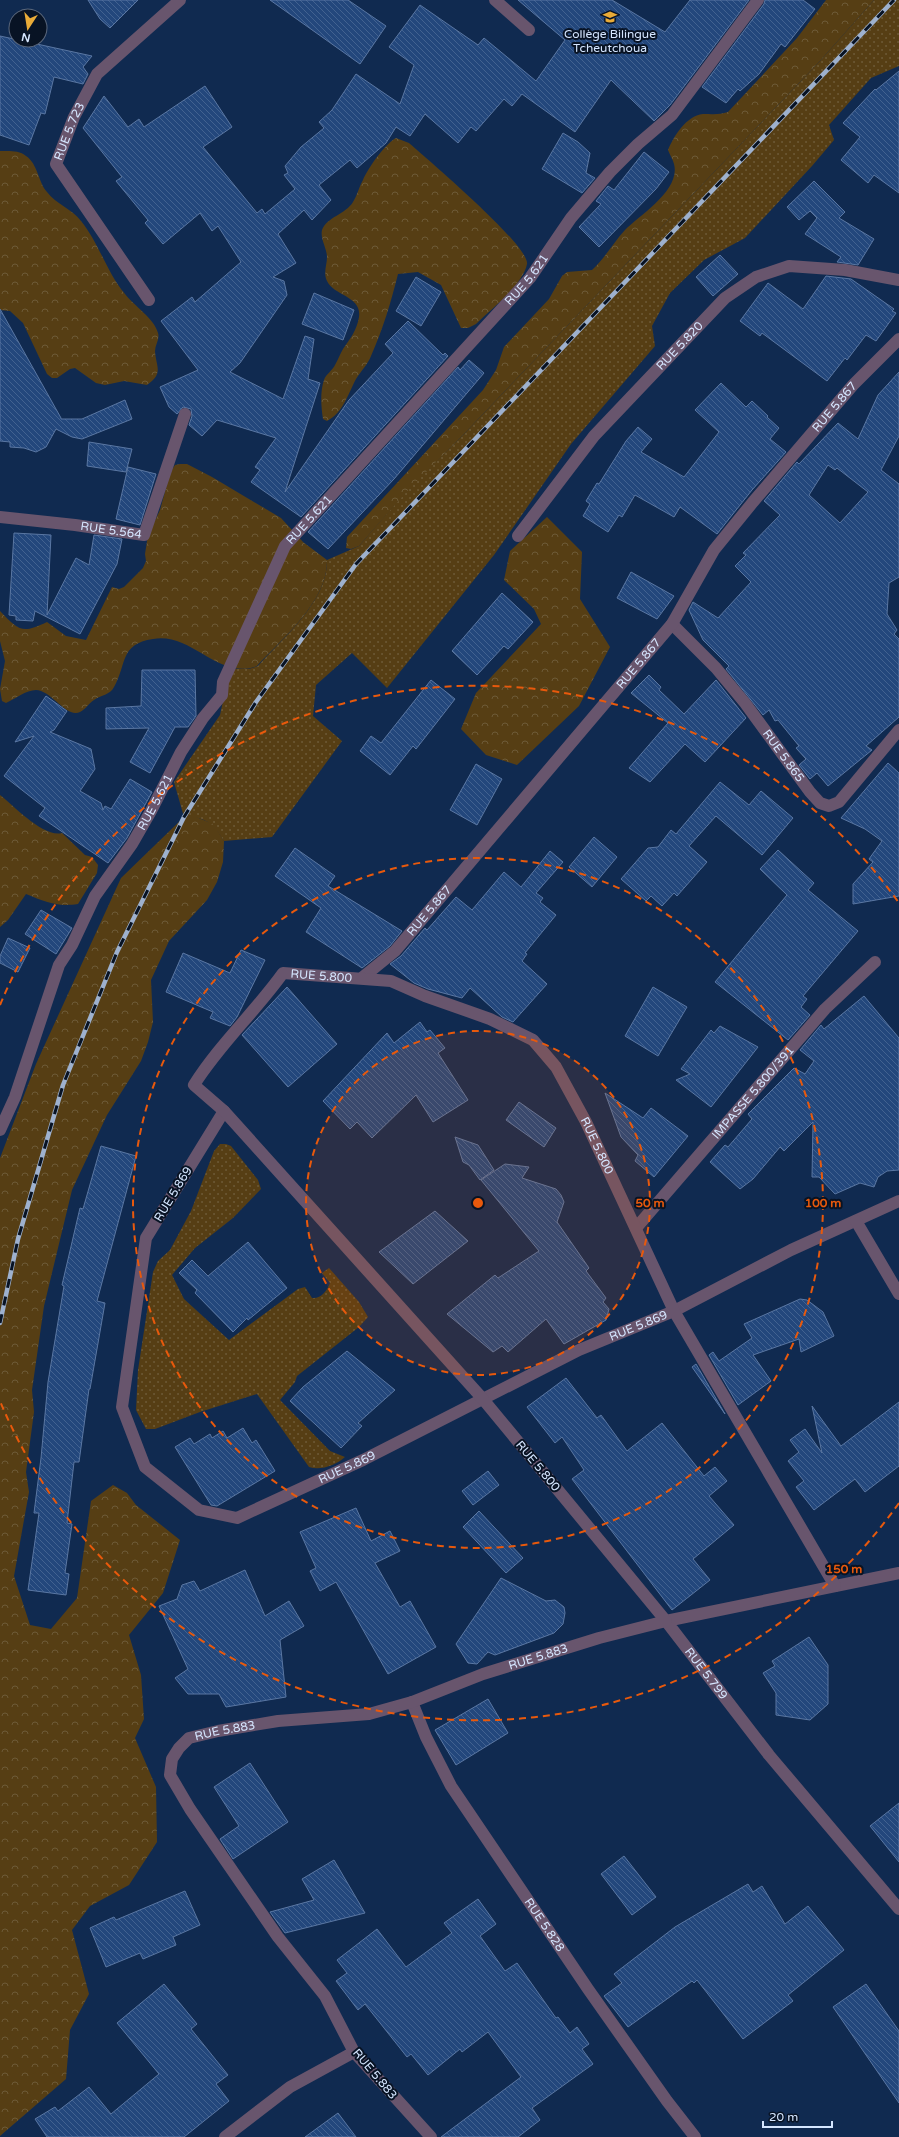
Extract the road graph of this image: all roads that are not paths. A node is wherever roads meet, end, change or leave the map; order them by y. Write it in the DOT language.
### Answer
graph roads {
  1 [pos="180,0"];
  2 [pos="495,0"];
  3 [pos="758,0"];
  4 [pos="529,30"];
  5 [pos="899,280"];
  6 [pos="149,300"];
  7 [pos="899,339"];
  8 [pos="185,414"];
  9 [pos="0,517"];
  10 [pos="518,536"];
  11 [pos="672,624"];
  12 [pos="899,730"];
  13 [pos="875,962"];
  14 [pos="364,977"];
  15 [pos="224,1111"];
  16 [pos="0,1130"];
  17 [pos="899,1201"];
  18 [pos="856,1221"];
  19 [pos="636,1228"];
  20 [pos="899,1294"];
  21 [pos="674,1310"];
  22 [pos="482,1398"];
  23 [pos="899,1573"];
  24 [pos="835,1586"];
  25 [pos="666,1621"];
  26 [pos="412,1702"];
  27 [pos="899,1909"];
  28 [pos="354,2052"];
  29 [pos="226,2137"];
  30 [pos="430,2137"];
  31 [pos="695,2137"];
  1 -- 6 [label="street, RUE 5.723"];
  2 -- 4 [label="street"];
  3 -- 16 [label="street, RUE 5.621"];
  5 -- 10 [label="street, RUE 5.820"];
  7 -- 11 [label="street, RUE 5.867"];
  8 -- 9 [label="street, RUE 5.564"];
  11 -- 12 [label="street, RUE 5.865"];
  11 -- 14 [label="street, RUE 5.867"];
  13 -- 19 [label="street, IMPASSE 5.800/391"];
  14 -- 15 [label="street, RUE 5.800"];
  14 -- 19 [label="street, RUE 5.800"];
  15 -- 22 [label="street, RUE 5.800"];
  15 -- 22 [label="street, RUE 5.869"];
  17 -- 18 [label="street, RUE 5.869"];
  18 -- 20 [label="street"];
  18 -- 21 [label="street, RUE 5.869"];
  19 -- 21 [label="street, RUE 5.800"];
  21 -- 22 [label="street, RUE 5.869"];
  21 -- 24 [label="street, RUE 5.800"];
  22 -- 25 [label="street, RUE 5.800"];
  23 -- 24 [label="street"];
  24 -- 25 [label="street"];
  25 -- 26 [label="street, RUE 5.883"];
  25 -- 27 [label="street, RUE 5.799"];
  26 -- 28 [label="street, RUE 5.883"];
  26 -- 31 [label="street, RUE 5.828"];
  28 -- 29 [label="street"];
  28 -- 30 [label="street, RUE 5.883"];
}
